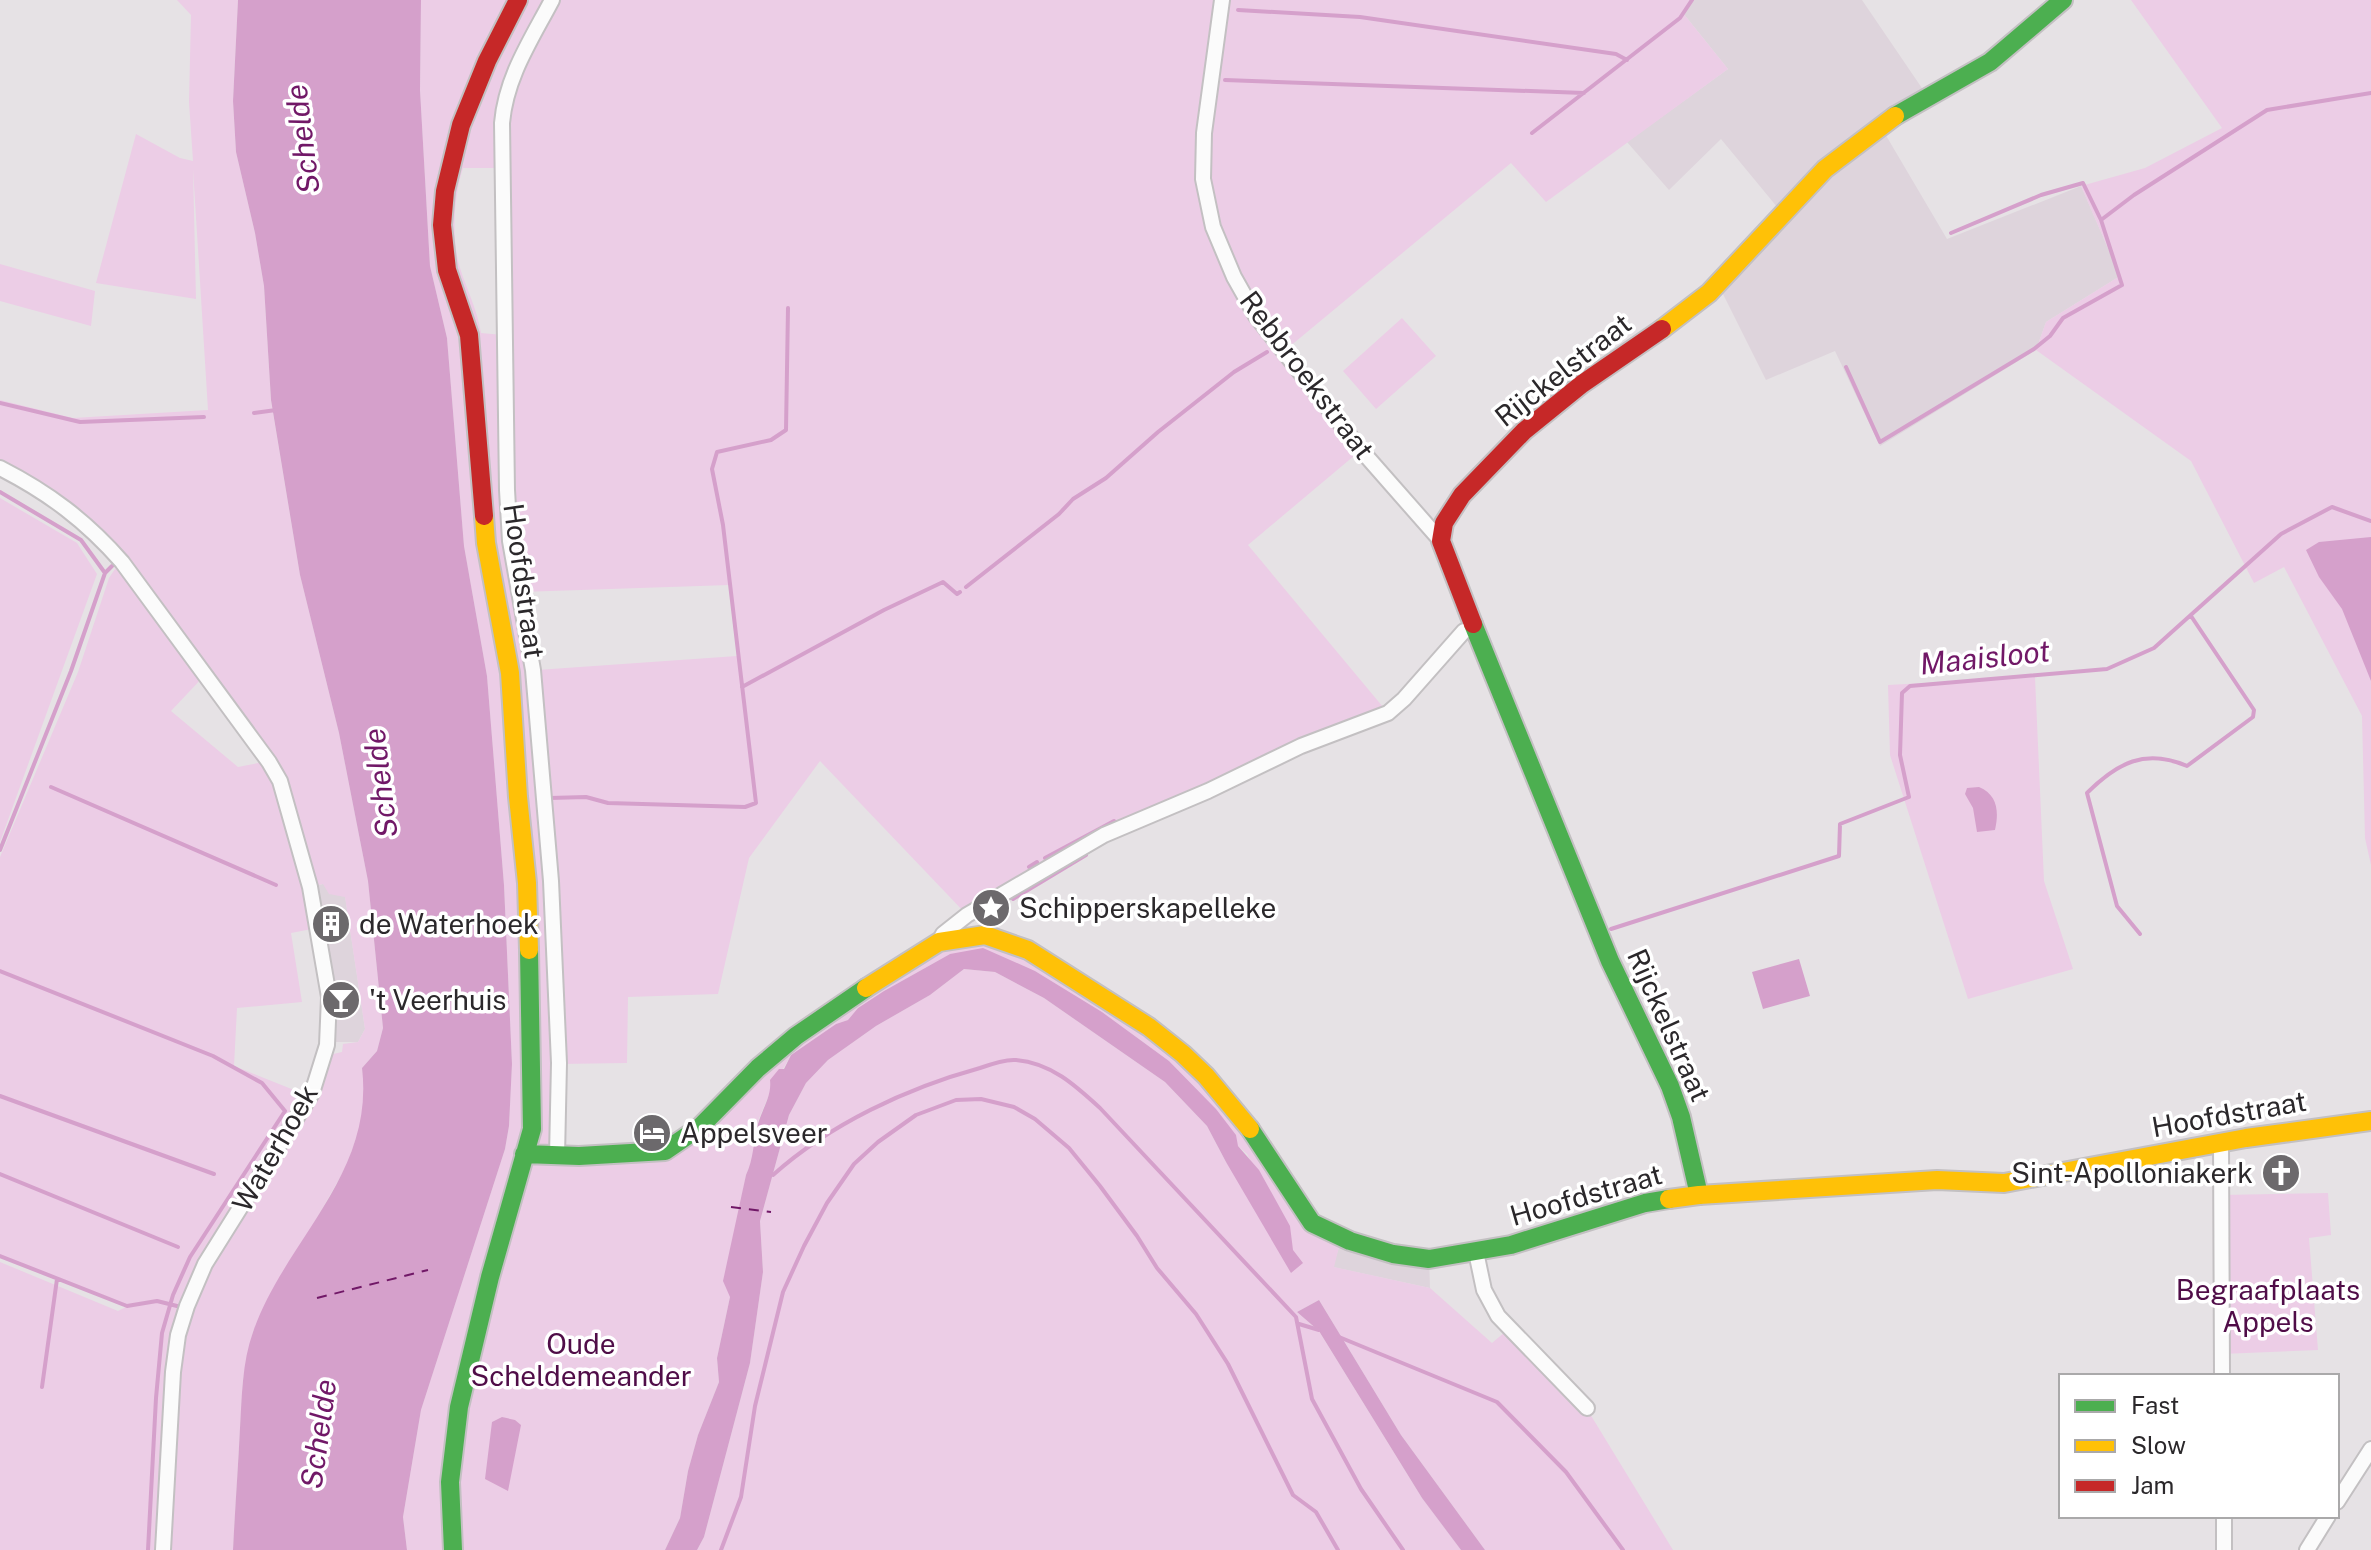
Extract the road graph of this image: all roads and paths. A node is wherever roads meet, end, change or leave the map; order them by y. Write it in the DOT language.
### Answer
graph roads {
  1 [pos="518,0"];
  2 [pos="552,0"];
  3 [pos="1222,0"];
  4 [pos="2063,0"];
  5 [pos="0,468"];
  6 [pos="1441,541"];
  7 [pos="1474,629"];
  8 [pos="978,908"];
  9 [pos="985,935"];
  10 [pos="939,942"];
  11 [pos="2371,1121"];
  12 [pos="2221,1142"];
  13 [pos="524,1154"];
  14 [pos="557,1156"];
  15 [pos="1699,1195"];
  16 [pos="1476,1252"];
  17 [pos="2222,1374"];
  18 [pos="1587,1408"];
  19 [pos="2371,1449"];
  20 [pos="2339,1499"];
  21 [pos="2224,1518"];
  22 [pos="2327,1518"];
  23 [pos="163,1550"];
  24 [pos="453,1550"];
  25 [pos="2224,1550"];
  26 [pos="2307,1550"];
  1 -- 13 [label="street, Hoofdstraat"];
  2 -- 14 [label="street, Hoofdstraat"];
  3 -- 6 [label="street, Rebbroekstraat"];
  4 -- 6 [label="street, Rijckelstraat"];
  5 -- 23 [label="street, Waterhoek"];
  6 -- 7 [label="street, Rijckelstraat"];
  7 -- 8 [label="street, Hoofdstraat"];
  7 -- 15 [label="street, Rijckelstraat"];
  8 -- 9 [label="street"];
  8 -- 10 [label="street, Hoofdstraat"];
  9 -- 10 [label="street, Hoofdstraat"];
  9 -- 16 [label="street, Hoofdstraat"];
  10 -- 14 [label="street, Hoofdstraat"];
  11 -- 12 [label="street, Hoofdstraat"];
  12 -- 15 [label="street, Hoofdstraat"];
  12 -- 17 [label="street"];
  13 -- 14 [label="street, Hoofdstraat"];
  13 -- 24 [label="street"];
  15 -- 16 [label="street, Hoofdstraat"];
  16 -- 18 [label="street"];
  19 -- 20 [label="street"];
  21 -- 25 [label="street"];
  22 -- 26 [label="street"];
}
